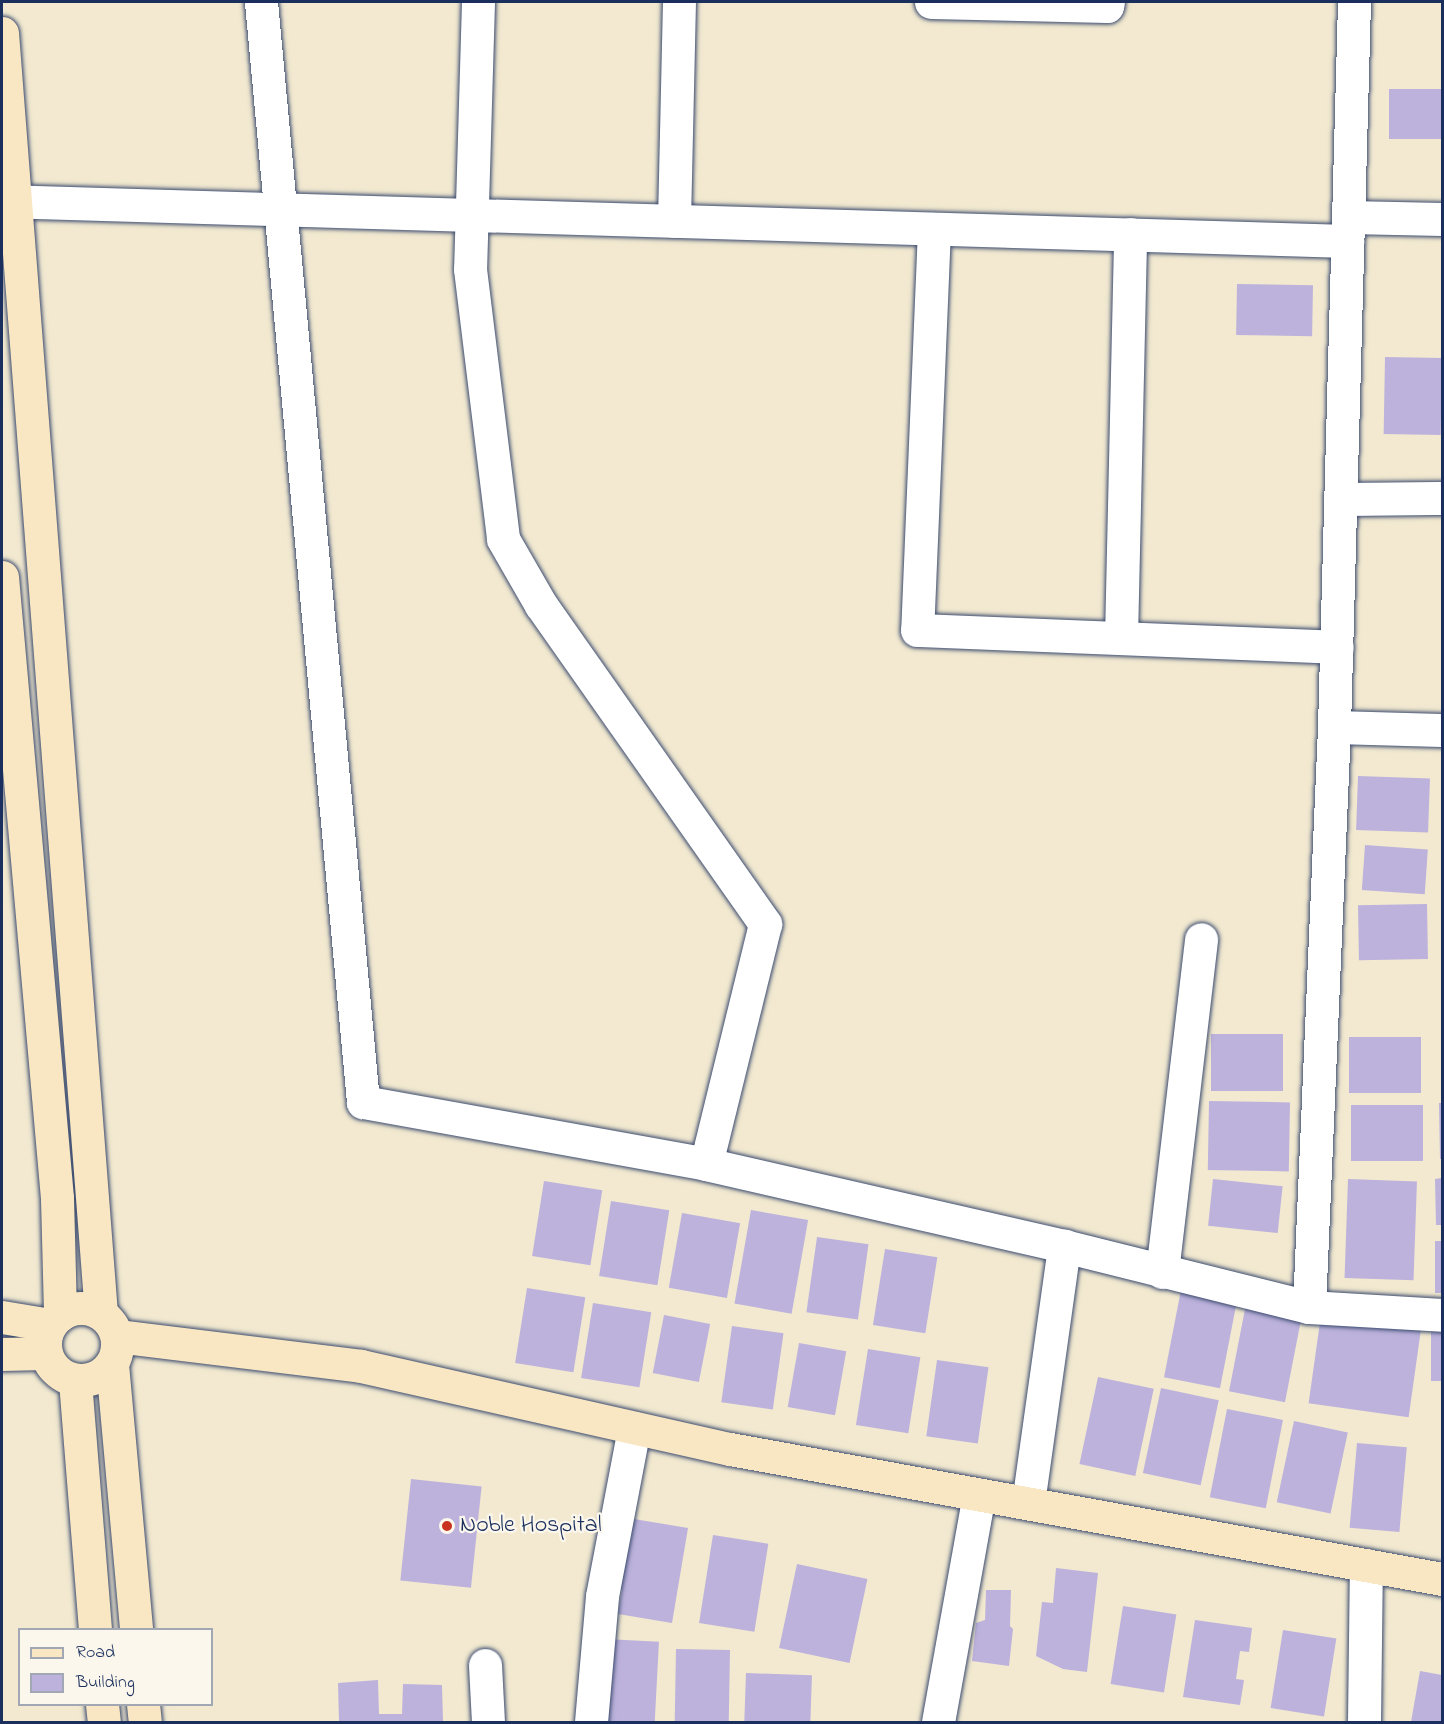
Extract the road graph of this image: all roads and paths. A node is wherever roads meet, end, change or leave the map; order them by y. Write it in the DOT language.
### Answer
graph roads {
  1 [pos="261,2"];
  2 [pos="478,2"];
  3 [pos="679,2"];
  4 [pos="931,2"];
  5 [pos="1108,2"];
  6 [pos="1354,2"];
  7 [pos="2,33"];
  8 [pos="8,201"];
  9 [pos="279,209"];
  10 [pos="474,215"];
  11 [pos="1443,219"];
  12 [pos="674,221"];
  13 [pos="934,229"];
  14 [pos="1348,229"];
  15 [pos="1130,234"];
  16 [pos="1443,498"];
  17 [pos="1340,499"];
  18 [pos="2,577"];
  19 [pos="1122,638"];
  20 [pos="1336,647"];
  21 [pos="1334,727"];
  22 [pos="1443,730"];
  23 [pos="1201,939"];
  24 [pos="706,1164"];
  25 [pos="1064,1246"];
  26 [pos="1162,1272"];
  27 [pos="1309,1307"];
  28 [pos="1443,1315"];
  29 [pos="2,1317"];
  30 [pos="52,1331"];
  31 [pos="110,1338"];
  32 [pos="2,1354"];
  33 [pos="75,1381"];
  34 [pos="634,1428"];
  35 [pos="979,1495"];
  36 [pos="1028,1503"];
  37 [pos="1366,1565"];
  38 [pos="1443,1579"];
  39 [pos="95,1628"];
  40 [pos="136,1628"];
  41 [pos="485,1665"];
  42 [pos="102,1706"];
  43 [pos="143,1706"];
  44 [pos="104,1722"];
  45 [pos="145,1722"];
  46 [pos="488,1722"];
  47 [pos="591,1722"];
  48 [pos="938,1722"];
  49 [pos="1364,1722"];
  1 -- 9 [label="street"];
  2 -- 10 [label="street"];
  3 -- 12 [label="street"];
  4 -- 5 [label="street"];
  6 -- 14 [label="street"];
  7 -- 8 [label="main road"];
  8 -- 9 [label="street"];
  8 -- 31 [label="main road"];
  9 -- 10 [label="street"];
  9 -- 24 [label="street"];
  10 -- 12 [label="street"];
  10 -- 24 [label="street"];
  11 -- 14 [label="street"];
  12 -- 13 [label="street"];
  13 -- 15 [label="street"];
  13 -- 19 [label="street"];
  14 -- 15 [label="street"];
  14 -- 17 [label="street"];
  15 -- 19 [label="street"];
  16 -- 17 [label="street"];
  17 -- 20 [label="street"];
  18 -- 30 [label="main road"];
  19 -- 20 [label="street"];
  20 -- 21 [label="street"];
  21 -- 22 [label="street"];
  21 -- 27 [label="street"];
  23 -- 26 [label="street"];
  24 -- 25 [label="street"];
  25 -- 26 [label="street"];
  25 -- 36 [label="street"];
  26 -- 27 [label="street"];
  27 -- 28 [label="street"];
  29 -- 30 [label="main road"];
  30 -- 31 [label="main road"];
  30 -- 32 [label="main road"];
  30 -- 33 [label="main road"];
  31 -- 33 [label="main road"];
  31 -- 34 [label="main road"];
  31 -- 40 [label="main road"];
  33 -- 39 [label="main road"];
  34 -- 35 [label="main road"];
  34 -- 47 [label="street"];
  35 -- 36 [label="main road"];
  35 -- 48 [label="street"];
  36 -- 37 [label="main road"];
  37 -- 38 [label="main road"];
  37 -- 49 [label="street"];
  41 -- 46 [label="street"];
  42 -- 44 [label="main road"];
  43 -- 45 [label="main road"];
}
